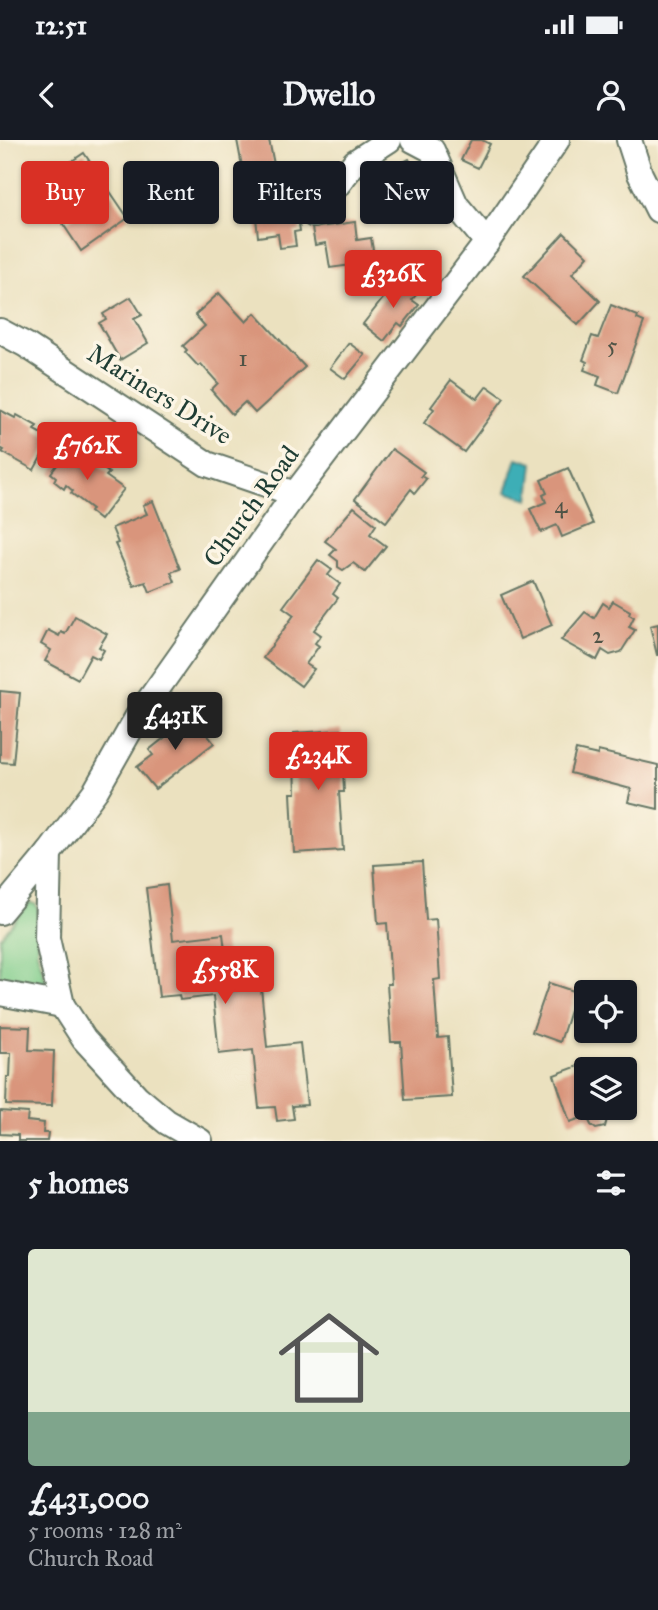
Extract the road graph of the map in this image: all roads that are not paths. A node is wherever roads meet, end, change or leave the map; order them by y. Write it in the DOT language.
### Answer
graph roads {
  1 [pos="389,140"];
  2 [pos="413,140"];
  3 [pos="557,140"];
  4 [pos="629,140"];
  5 [pos="346,174"];
  6 [pos="658,211"];
  7 [pos="487,242"];
  8 [pos="0,331"];
  9 [pos="295,494"];
  10 [pos="49,853"];
  11 [pos="0,912"];
  12 [pos="0,993"];
  13 [pos="62,1005"];
  14 [pos="200,1141"];
  1 -- 5 [label="street"];
  2 -- 7 [label="street"];
  3 -- 7 [label="street, Church Road"];
  4 -- 6 [label="street"];
  7 -- 9 [label="street, Church Road"];
  8 -- 9 [label="street, Mariners Drive"];
  9 -- 10 [label="street, Church Road"];
  10 -- 11 [label="street, Church Road"];
  10 -- 13 [label="street"];
  12 -- 13 [label="street"];
  13 -- 14 [label="street"];
}
